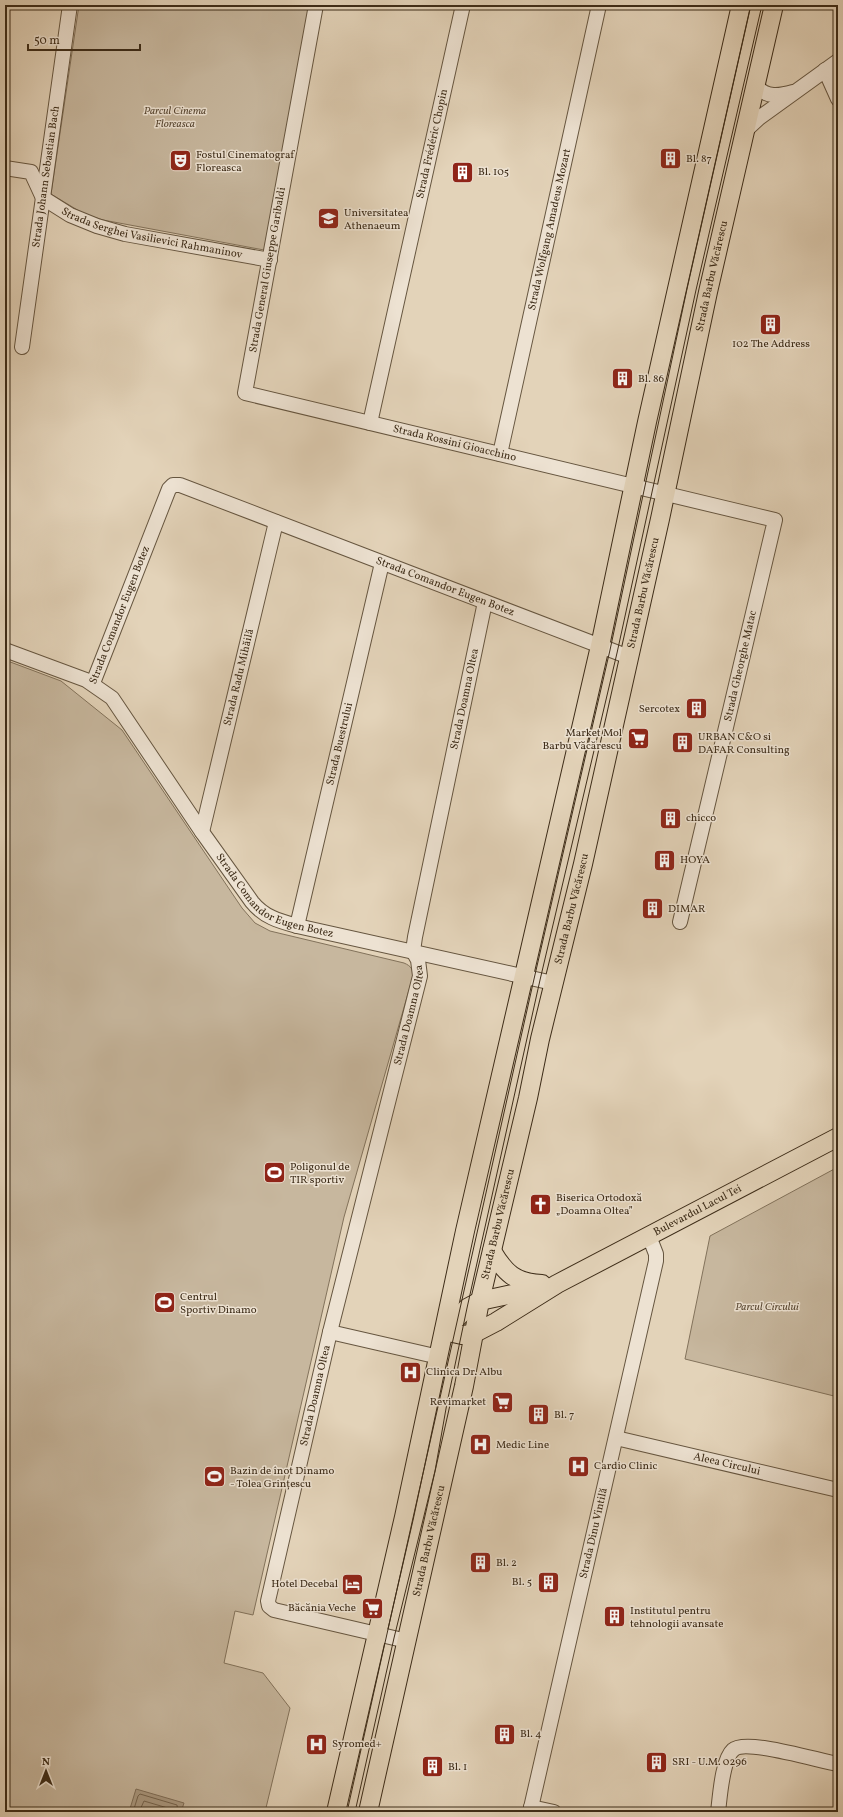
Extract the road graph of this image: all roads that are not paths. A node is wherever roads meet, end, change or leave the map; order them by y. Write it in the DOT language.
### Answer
graph roads {
  1 [pos="70,5"];
  2 [pos="316,5"];
  3 [pos="464,5"];
  4 [pos="599,5"];
  5 [pos="741,5"];
  6 [pos="774,5"];
  7 [pos="838,61"];
  8 [pos="825,70"];
  9 [pos="756,86"];
  10 [pos="797,90"];
  11 [pos="838,99"];
  12 [pos="746,130"];
  13 [pos="5,168"];
  14 [pos="43,198"];
  15 [pos="270,260"];
  16 [pos="22,347"];
  17 [pos="245,393"];
  18 [pos="370,423"];
  19 [pos="500,454"];
  20 [pos="634,486"];
  21 [pos="664,494"];
  22 [pos="276,522"];
  23 [pos="382,563"];
  24 [pos="485,602"];
  25 [pos="600,646"];
  26 [pos="5,650"];
  27 [pos="629,657"];
  28 [pos="93,683"];
  29 [pos="202,832"];
  30 [pos="680,922"];
  31 [pos="297,926"];
  32 [pos="413,951"];
  33 [pos="524,976"];
  34 [pos="553,983"];
  35 [pos="838,1137"];
  36 [pos="649,1236"];
  37 [pos="492,1251"];
  38 [pos="556,1284"];
  39 [pos="480,1301"];
  40 [pos="444,1331"];
  41 [pos="330,1332"];
  42 [pos="473,1334"];
  43 [pos="439,1357"];
  44 [pos="616,1438"];
  45 [pos="838,1490"];
  46 [pos="377,1634"];
  47 [pos="406,1641"];
  48 [pos="838,1764"];
  49 [pos="531,1809"];
  50 [pos="336,1812"];
  51 [pos="368,1812"];
  52 [pos="554,1812"];
  53 [pos="718,1812"];
  1 -- 14 [label="street, Strada Johann Sebastian Bach"];
  2 -- 15 [label="street, Strada General Giuseppe Garibaldi"];
  3 -- 18 [label="street, Strada Frédéric Chopin"];
  4 -- 19 [label="street, Strada Wolfgang Amadeus Mozart"];
  5 -- 20 [label="main road"];
  6 -- 9 [label="main road, Strada Barbu Văcărescu"];
  7 -- 8 [label="street"];
  8 -- 10 [label="street"];
  8 -- 11 [label="street"];
  9 -- 10 [label="street"];
  9 -- 12 [label="main road, Strada Barbu Văcărescu"];
  10 -- 12 [label="street"];
  12 -- 21 [label="main road, Strada Barbu Văcărescu"];
  13 -- 14 [label="street"];
  14 -- 15 [label="street, Strada Serghei Vasilievici Rahmaninov"];
  14 -- 16 [label="street, Strada Johann Sebastian Bach"];
  15 -- 17 [label="street, Strada General Giuseppe Garibaldi"];
  17 -- 18 [label="street, Strada Rossini Gioacchino"];
  18 -- 19 [label="street, Strada Rossini Gioacchino"];
  19 -- 20 [label="street, Strada Rossini Gioacchino"];
  20 -- 21 [label="street, Strada Rossini Gioacchino"];
  20 -- 25 [label="main road"];
  21 -- 27 [label="main road, Strada Barbu Văcărescu"];
  21 -- 30 [label="street, Strada Gheorghe Matac"];
  22 -- 23 [label="street, Strada Comandor Eugen Botez"];
  22 -- 28 [label="street, Strada Comandor Eugen Botez"];
  22 -- 29 [label="street, Strada Radu Mihăilă"];
  23 -- 24 [label="street, Strada Comandor Eugen Botez"];
  23 -- 31 [label="street, Strada Buestrului"];
  24 -- 25 [label="street, Strada Comandor Eugen Botez"];
  24 -- 32 [label="street, Strada Doamna Oltea"];
  25 -- 27 [label="street, Strada Comandor Eugen Botez"];
  25 -- 33 [label="main road"];
  26 -- 28 [label="street"];
  27 -- 34 [label="main road, Strada Barbu Văcărescu"];
  28 -- 29 [label="street, Strada Comandor Eugen Botez"];
  29 -- 31 [label="street, Strada Comandor Eugen Botez"];
  31 -- 32 [label="street, Strada Comandor Eugen Botez"];
  32 -- 33 [label="street, Strada Comandor Eugen Botez"];
  32 -- 41 [label="street, Strada Doamna Oltea"];
  33 -- 34 [label="street, Strada Comandor Eugen Botez"];
  33 -- 40 [label="main road"];
  34 -- 37 [label="main road, Strada Barbu Văcărescu"];
  35 -- 36 [label="main road, Bulevardul Lacul Tei"];
  36 -- 38 [label="main road, Bulevardul Lacul Tei"];
  36 -- 44 [label="street, Strada Dinu Vintilă"];
  37 -- 38 [label="main road"];
  37 -- 39 [label="main road, Strada Barbu Văcărescu"];
  38 -- 39 [label="main road, Bulevardul Lacul Tei"];
  38 -- 42 [label="main road, Bulevardul Lacul Tei"];
  39 -- 40 [label="main road, Bulevardul Lacul Tei"];
  39 -- 42 [label="main road, Strada Barbu Văcărescu"];
  40 -- 42 [label="main road"];
  40 -- 43 [label="main road"];
  41 -- 43 [label="street, Strada Doamna Oltea"];
  41 -- 46 [label="street, Strada Doamna Oltea"];
  42 -- 47 [label="main road, Strada Barbu Văcărescu"];
  43 -- 46 [label="main road"];
  44 -- 45 [label="street, Aleea Circului"];
  44 -- 49 [label="street, Strada Dinu Vintilă"];
  46 -- 47 [label="street, Strada Doamna Oltea"];
  46 -- 50 [label="main road"];
  47 -- 51 [label="main road, Strada Barbu Văcărescu"];
  48 -- 53 [label="street"];
  49 -- 52 [label="street, Strada Dinu Vintilă"];
}
